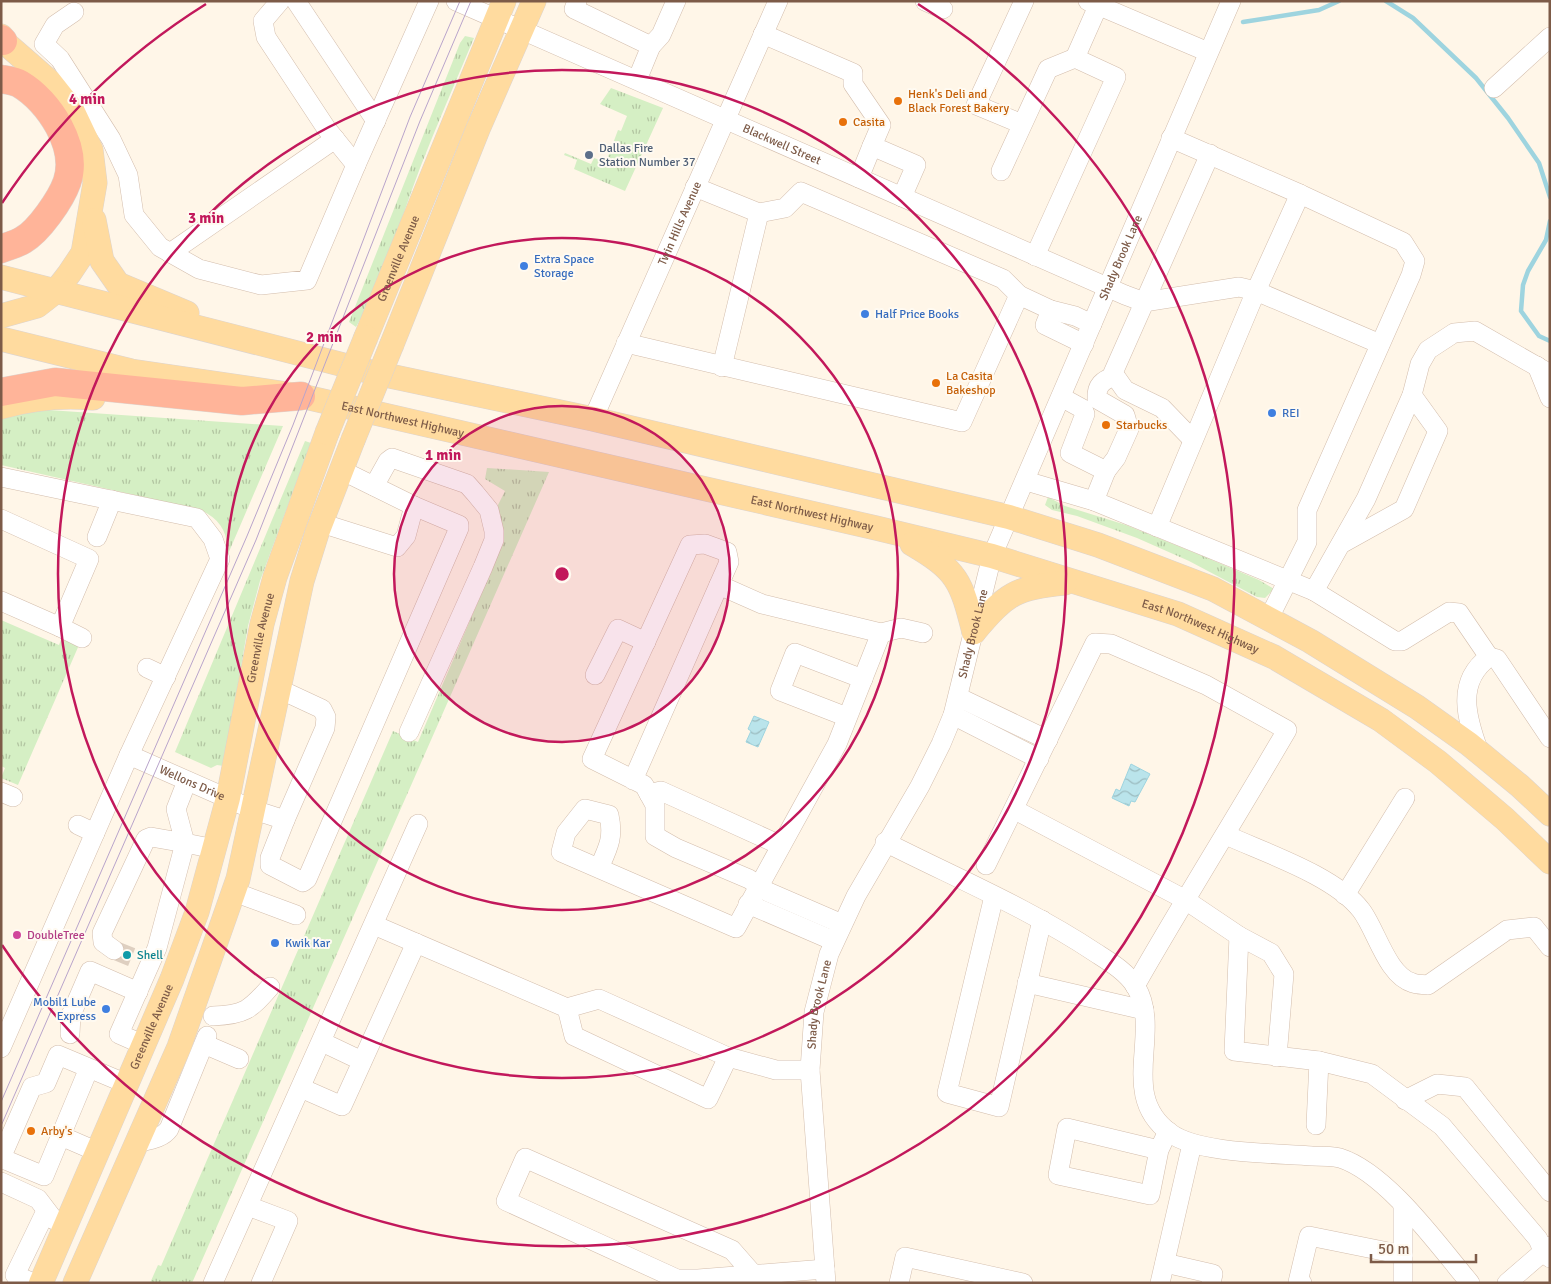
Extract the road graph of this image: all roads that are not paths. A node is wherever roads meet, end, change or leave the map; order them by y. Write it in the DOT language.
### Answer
graph roads {
  1 [pos="280,1"];
  2 [pos="296,1"];
  3 [pos="429,1"];
  4 [pos="456,1"];
  5 [pos="534,1"];
  6 [pos="577,1"];
  7 [pos="676,1"];
  8 [pos="778,1"];
  9 [pos="924,1"];
  10 [pos="1024,1"];
  11 [pos="1231,1"];
  12 [pos="1093,4"];
  13 [pos="501,10"];
  14 [pos="943,10"];
  15 [pos="74,12"];
  16 [pos="521,29"];
  17 [pos="763,34"];
  18 [pos="1550,37"];
  19 [pos="2,39"];
  20 [pos="651,46"];
  21 [pos="1208,52"];
  22 [pos="1076,58"];
  23 [pos="1,78"];
  24 [pos="637,80"];
  25 [pos="1494,88"];
  26 [pos="725,119"];
  27 [pos="376,120"];
  28 [pos="1022,124"];
  29 [pos="1172,138"];
  30 [pos="335,139"];
  31 [pos="872,146"];
  32 [pos="1210,154"];
  33 [pos="356,164"];
  34 [pos="1001,171"];
  35 [pos="859,178"];
  36 [pos="695,187"];
  37 [pos="1300,194"];
  38 [pos="902,197"];
  39 [pos="759,213"];
  40 [pos="91,214"];
  41 [pos="1,249"];
  42 [pos="170,253"];
  43 [pos="1035,256"];
  44 [pos="1,277"];
  45 [pos="1108,288"];
  46 [pos="1256,291"];
  47 [pos="56,292"];
  48 [pos="1019,295"];
  49 [pos="1144,302"];
  50 [pos="1,316"];
  51 [pos="1048,318"];
  52 [pos="1092,324"];
  53 [pos="231,335"];
  54 [pos="1,340"];
  55 [pos="626,343"];
  56 [pos="1084,344"];
  57 [pos="1380,344"];
  58 [pos="722,366"];
  59 [pos="1543,370"];
  60 [pos="1115,376"];
  61 [pos="1,392"];
  62 [pos="1412,395"];
  63 [pos="301,396"];
  64 [pos="1061,397"];
  65 [pos="1550,398"];
  66 [pos="242,401"];
  67 [pos="1,407"];
  68 [pos="593,419"];
  69 [pos="1193,440"];
  70 [pos="342,470"];
  71 [pos="1106,471"];
  72 [pos="1,478"];
  73 [pos="1026,481"];
  74 [pos="374,486"];
  75 [pos="112,500"];
  76 [pos="1094,501"];
  77 [pos="414,506"];
  78 [pos="1009,517"];
  79 [pos="1,519"];
  80 [pos="321,523"];
  81 [pos="1156,527"];
  82 [pos="876,528"];
  83 [pos="97,537"];
  84 [pos="1341,544"];
  85 [pos="992,556"];
  86 [pos="1287,580"];
  87 [pos="1077,582"];
  88 [pos="719,585"];
  89 [pos="1314,591"];
  90 [pos="1,601"];
  91 [pos="1269,618"];
  92 [pos="60,627"];
  93 [pos="974,632"];
  94 [pos="881,633"];
  95 [pos="923,633"];
  96 [pos="82,638"];
  97 [pos="646,642"];
  98 [pos="1254,647"];
  99 [pos="1493,658"];
  100 [pos="147,668"];
  101 [pos="594,675"];
  102 [pos="166,676"];
  103 [pos="863,680"];
  104 [pos="279,689"];
  105 [pos="956,706"];
  106 [pos="847,718"];
  107 [pos="409,732"];
  108 [pos="1550,738"];
  109 [pos="1048,740"];
  110 [pos="1479,752"];
  111 [pos="129,755"];
  112 [pos="1039,759"];
  113 [pos="633,780"];
  114 [pos="187,781"];
  115 [pos="649,794"];
  116 [pos="228,798"];
  117 [pos="1405,798"];
  118 [pos="254,810"];
  119 [pos="1015,810"];
  120 [pos="1550,814"];
  121 [pos="285,820"];
  122 [pos="418,824"];
  123 [pos="1226,835"];
  124 [pos="885,842"];
  125 [pos="185,843"];
  126 [pos="780,844"];
  127 [pos="215,849"];
  128 [pos="1550,862"];
  129 [pos="986,865"];
  130 [pos="599,868"];
  131 [pos="758,885"];
  132 [pos="234,892"];
  133 [pos="1345,895"];
  134 [pos="172,896"];
  135 [pos="994,896"];
  136 [pos="1184,899"];
  137 [pos="200,904"];
  138 [pos="748,904"];
  139 [pos="296,915"];
  140 [pos="1042,920"];
  141 [pos="842,924"];
  142 [pos="374,925"];
  143 [pos="1239,936"];
  144 [pos="834,941"];
  145 [pos="416,943"];
  146 [pos="1550,947"];
  147 [pos="114,950"];
  148 [pos="145,962"];
  149 [pos="175,973"];
  150 [pos="1027,984"];
  151 [pos="1135,986"];
  152 [pos="270,987"];
  153 [pos="138,992"];
  154 [pos="567,1008"];
  155 [pos="204,1009"];
  156 [pos="1144,1010"];
  157 [pos="70,1034"];
  158 [pos="199,1038"];
  159 [pos="322,1042"];
  160 [pos="144,1045"];
  161 [pos="1,1048"];
  162 [pos="728,1057"];
  163 [pos="1278,1057"];
  164 [pos="239,1060"];
  165 [pos="362,1061"];
  166 [pos="1319,1061"];
  167 [pos="90,1068"];
  168 [pos="810,1070"];
  169 [pos="127,1084"];
  170 [pos="301,1088"];
  171 [pos="157,1096"];
  172 [pos="1405,1100"];
  173 [pos="1316,1125"];
  174 [pos="1168,1131"];
  175 [pos="61,1136"];
  176 [pos="136,1143"];
  177 [pos="1192,1144"];
  178 [pos="1159,1150"];
  179 [pos="98,1152"];
  180 [pos="1,1182"];
  181 [pos="1550,1192"];
  182 [pos="248,1206"];
  183 [pos="1403,1206"];
  184 [pos="46,1211"];
  185 [pos="64,1229"];
  186 [pos="1548,1252"];
  187 [pos="1403,1255"];
  188 [pos="1165,1263"];
  189 [pos="753,1274"];
  190 [pos="825,1276"];
  191 [pos="33,1283"];
  192 [pos="41,1283"];
  193 [pos="75,1283"];
  194 [pos="213,1283"];
  195 [pos="261,1283"];
  196 [pos="899,1283"];
  197 [pos="1023,1283"];
  198 [pos="1160,1283"];
  199 [pos="1211,1283"];
  200 [pos="1302,1283"];
  201 [pos="1403,1283"];
  202 [pos="1470,1283"];
  203 [pos="1506,1283"];
  1 -- 30 [label="street"];
  2 -- 27 [label="street"];
  3 -- 27 [label="street"];
  4 -- 13 [label="street, Blackwell Street"];
  5 -- 16 [label="main road"];
  6 -- 20 [label="street"];
  7 -- 20 [label="street"];
  8 -- 17 [label="street, Twin Hills Avenue"];
  9 -- 14 [label="street"];
  10 -- 28 [label="street"];
  11 -- 21 [label="street, Shady Brook Lane"];
  12 -- 21 [label="street"];
  12 -- 22 [label="street"];
  13 -- 16 [label="street, Blackwell Street"];
  13 -- 116 [label="main road, Greenville Avenue, bridge"];
  15 -- 42 [label="street"];
  16 -- 24 [label="street, Blackwell Street"];
  16 -- 70 [label="main road, bridge"];
  17 -- 26 [label="street, Twin Hills Avenue"];
  17 -- 31 [label="street"];
  18 -- 25 [label="street"];
  19 -- 40 [label="main road"];
  20 -- 24 [label="street"];
  21 -- 29 [label="street, Shady Brook Lane"];
  22 -- 28 [label="street"];
  22 -- 43 [label="street"];
  23 -- 41 [label="highway"];
  24 -- 26 [label="street, Blackwell Street"];
  26 -- 35 [label="street, Blackwell Street"];
  26 -- 36 [label="street, Twin Hills Avenue"];
  27 -- 33 [label="street"];
  28 -- 34 [label="street"];
  29 -- 32 [label="street"];
  29 -- 45 [label="street, Shady Brook Lane"];
  30 -- 33 [label="street"];
  30 -- 42 [label="street"];
  31 -- 35 [label="street"];
  31 -- 38 [label="street"];
  32 -- 37 [label="street"];
  32 -- 49 [label="street"];
  33 -- 42 [label="street"];
  35 -- 38 [label="street, Blackwell Street"];
  36 -- 39 [label="street"];
  36 -- 55 [label="street, Twin Hills Avenue"];
  37 -- 46 [label="street"];
  37 -- 57 [label="street"];
  38 -- 43 [label="street, Blackwell Street"];
  39 -- 48 [label="street"];
  39 -- 58 [label="street"];
  40 -- 47 [label="main road"];
  40 -- 53 [label="main road"];
  43 -- 45 [label="street, Blackwell Street"];
  44 -- 47 [label="main road"];
  45 -- 49 [label="street, Blackwell Street"];
  45 -- 52 [label="street, Shady Brook Lane"];
  46 -- 49 [label="street"];
  46 -- 57 [label="street"];
  46 -- 69 [label="street"];
  47 -- 50 [label="main road"];
  47 -- 53 [label="main road"];
  48 -- 51 [label="street"];
  48 -- 58 [label="street"];
  49 -- 60 [label="street"];
  51 -- 52 [label="street"];
  51 -- 56 [label="street"];
  52 -- 56 [label="street, Shady Brook Lane"];
  53 -- 68 [label="main road"];
  54 -- 63 [label="main road, East Northwest Highway"];
  55 -- 58 [label="street"];
  55 -- 68 [label="street, Twin Hills Avenue"];
  56 -- 64 [label="street, Shady Brook Lane"];
  57 -- 86 [label="street"];
  59 -- 62 [label="street"];
  59 -- 65 [label="street"];
  60 -- 69 [label="street"];
  60 -- 71 [label="street"];
  61 -- 66 [label="highway"];
  62 -- 84 [label="street"];
  62 -- 84 [label="street"];
  63 -- 66 [label="highway"];
  63 -- 82 [label="main road, East Northwest Highway"];
  64 -- 71 [label="street"];
  64 -- 73 [label="street, Shady Brook Lane"];
  66 -- 67 [label="main road"];
  68 -- 78 [label="main road"];
  69 -- 81 [label="street"];
  70 -- 74 [label="street"];
  70 -- 80 [label="main road"];
  71 -- 76 [label="street"];
  72 -- 75 [label="street"];
  73 -- 76 [label="street"];
  73 -- 78 [label="street, Shady Brook Lane"];
  74 -- 77 [label="street"];
  74 -- 107 [label="street"];
  75 -- 83 [label="street"];
  75 -- 102 [label="street"];
  76 -- 81 [label="street"];
  77 -- 80 [label="street"];
  77 -- 121 [label="street"];
  78 -- 85 [label="street, Shady Brook Lane"];
  78 -- 91 [label="main road"];
  79 -- 92 [label="street"];
  80 -- 104 [label="main road"];
  81 -- 86 [label="street"];
  82 -- 85 [label="main road, East Northwest Highway"];
  82 -- 93 [label="main road"];
  84 -- 89 [label="street"];
  85 -- 87 [label="main road, East Northwest Highway"];
  85 -- 93 [label="street, Shady Brook Lane"];
  86 -- 89 [label="street"];
  86 -- 91 [label="street"];
  87 -- 93 [label="main road"];
  87 -- 98 [label="main road, East Northwest Highway"];
  88 -- 94 [label="street"];
  88 -- 97 [label="street"];
  88 -- 113 [label="street"];
  89 -- 99 [label="street"];
  90 -- 92 [label="street"];
  91 -- 98 [label="main road"];
  91 -- 110 [label="main road"];
  92 -- 96 [label="street"];
  93 -- 105 [label="street, Shady Brook Lane"];
  94 -- 95 [label="street"];
  94 -- 103 [label="street"];
  97 -- 101 [label="street"];
  97 -- 113 [label="street"];
  98 -- 128 [label="main road, East Northwest Highway"];
  99 -- 108 [label="street"];
  99 -- 110 [label="street"];
  100 -- 102 [label="street"];
  102 -- 111 [label="street"];
  103 -- 106 [label="street"];
  103 -- 106 [label="street"];
  104 -- 118 [label="main road"];
  104 -- 121 [label="street"];
  105 -- 109 [label="street"];
  105 -- 112 [label="street"];
  105 -- 124 [label="street, Shady Brook Lane"];
  106 -- 126 [label="street"];
  109 -- 112 [label="street"];
  109 -- 123 [label="street"];
  110 -- 120 [label="main road"];
  111 -- 114 [label="street, Wellons Drive"];
  111 -- 161 [label="street"];
  112 -- 119 [label="street"];
  113 -- 115 [label="street"];
  114 -- 116 [label="street, Wellons Drive"];
  114 -- 125 [label="street"];
  115 -- 126 [label="street"];
  115 -- 131 [label="street"];
  116 -- 118 [label="street, Wellons Drive"];
  116 -- 127 [label="main road, Greenville Avenue"];
  117 -- 133 [label="street"];
  118 -- 121 [label="street, Wellons Drive"];
  118 -- 132 [label="main road"];
  119 -- 129 [label="street"];
  119 -- 136 [label="street"];
  122 -- 142 [label="street"];
  123 -- 133 [label="street"];
  123 -- 136 [label="street"];
  124 -- 135 [label="street"];
  124 -- 141 [label="street, Shady Brook Lane"];
  125 -- 127 [label="street"];
  125 -- 134 [label="street"];
  125 -- 147 [label="street"];
  126 -- 131 [label="street"];
  127 -- 137 [label="main road, Greenville Avenue"];
  130 -- 138 [label="street"];
  131 -- 138 [label="street"];
  131 -- 141 [label="street"];
  132 -- 139 [label="street"];
  132 -- 155 [label="main road"];
  133 -- 146 [label="street"];
  134 -- 137 [label="street"];
  134 -- 148 [label="street"];
  135 -- 140 [label="street"];
  135 -- 150 [label="street"];
  136 -- 143 [label="street"];
  136 -- 151 [label="street"];
  137 -- 149 [label="main road, Greenville Avenue"];
  138 -- 144 [label="street"];
  140 -- 150 [label="street"];
  140 -- 151 [label="street"];
  141 -- 144 [label="street, Shady Brook Lane"];
  142 -- 145 [label="street"];
  142 -- 159 [label="street"];
  143 -- 163 [label="street"];
  143 -- 163 [label="street"];
  144 -- 168 [label="street, Shady Brook Lane"];
  145 -- 154 [label="street"];
  145 -- 165 [label="street"];
  148 -- 149 [label="street"];
  148 -- 153 [label="street"];
  149 -- 160 [label="main road, Greenville Avenue"];
  150 -- 156 [label="street"];
  151 -- 156 [label="street"];
  152 -- 155 [label="street"];
  153 -- 157 [label="street"];
  153 -- 160 [label="street"];
  154 -- 162 [label="street"];
  154 -- 162 [label="street"];
  155 -- 158 [label="main road"];
  156 -- 174 [label="street"];
  158 -- 164 [label="street"];
  158 -- 171 [label="main road"];
  158 -- 176 [label="street"];
  159 -- 165 [label="street"];
  159 -- 170 [label="street"];
  160 -- 169 [label="main road, Greenville Avenue"];
  162 -- 168 [label="street"];
  163 -- 166 [label="street"];
  165 -- 170 [label="street"];
  166 -- 172 [label="street"];
  166 -- 173 [label="street"];
  167 -- 169 [label="street"];
  167 -- 175 [label="street"];
  167 -- 175 [label="street"];
  168 -- 190 [label="street, Shady Brook Lane"];
  169 -- 171 [label="main road"];
  169 -- 179 [label="main road, Greenville Avenue"];
  170 -- 182 [label="street"];
  171 -- 176 [label="main road"];
  172 -- 181 [label="street"];
  172 -- 186 [label="street"];
  174 -- 177 [label="street"];
  174 -- 178 [label="street"];
  175 -- 179 [label="street"];
  176 -- 193 [label="main road"];
  177 -- 183 [label="street"];
  177 -- 188 [label="street"];
  178 -- 178 [label="street"];
  179 -- 185 [label="main road, Greenville Avenue"];
  180 -- 184 [label="street"];
  182 -- 194 [label="street"];
  182 -- 195 [label="street"];
  183 -- 187 [label="street"];
  183 -- 202 [label="street"];
  184 -- 185 [label="street"];
  184 -- 191 [label="street"];
  185 -- 192 [label="main road, Greenville Avenue"];
  186 -- 203 [label="street"];
  187 -- 200 [label="street"];
  187 -- 201 [label="street"];
  188 -- 198 [label="street"];
  188 -- 199 [label="street"];
  189 -- 189 [label="street"];
  189 -- 190 [label="street"];
  196 -- 197 [label="street"];
}
